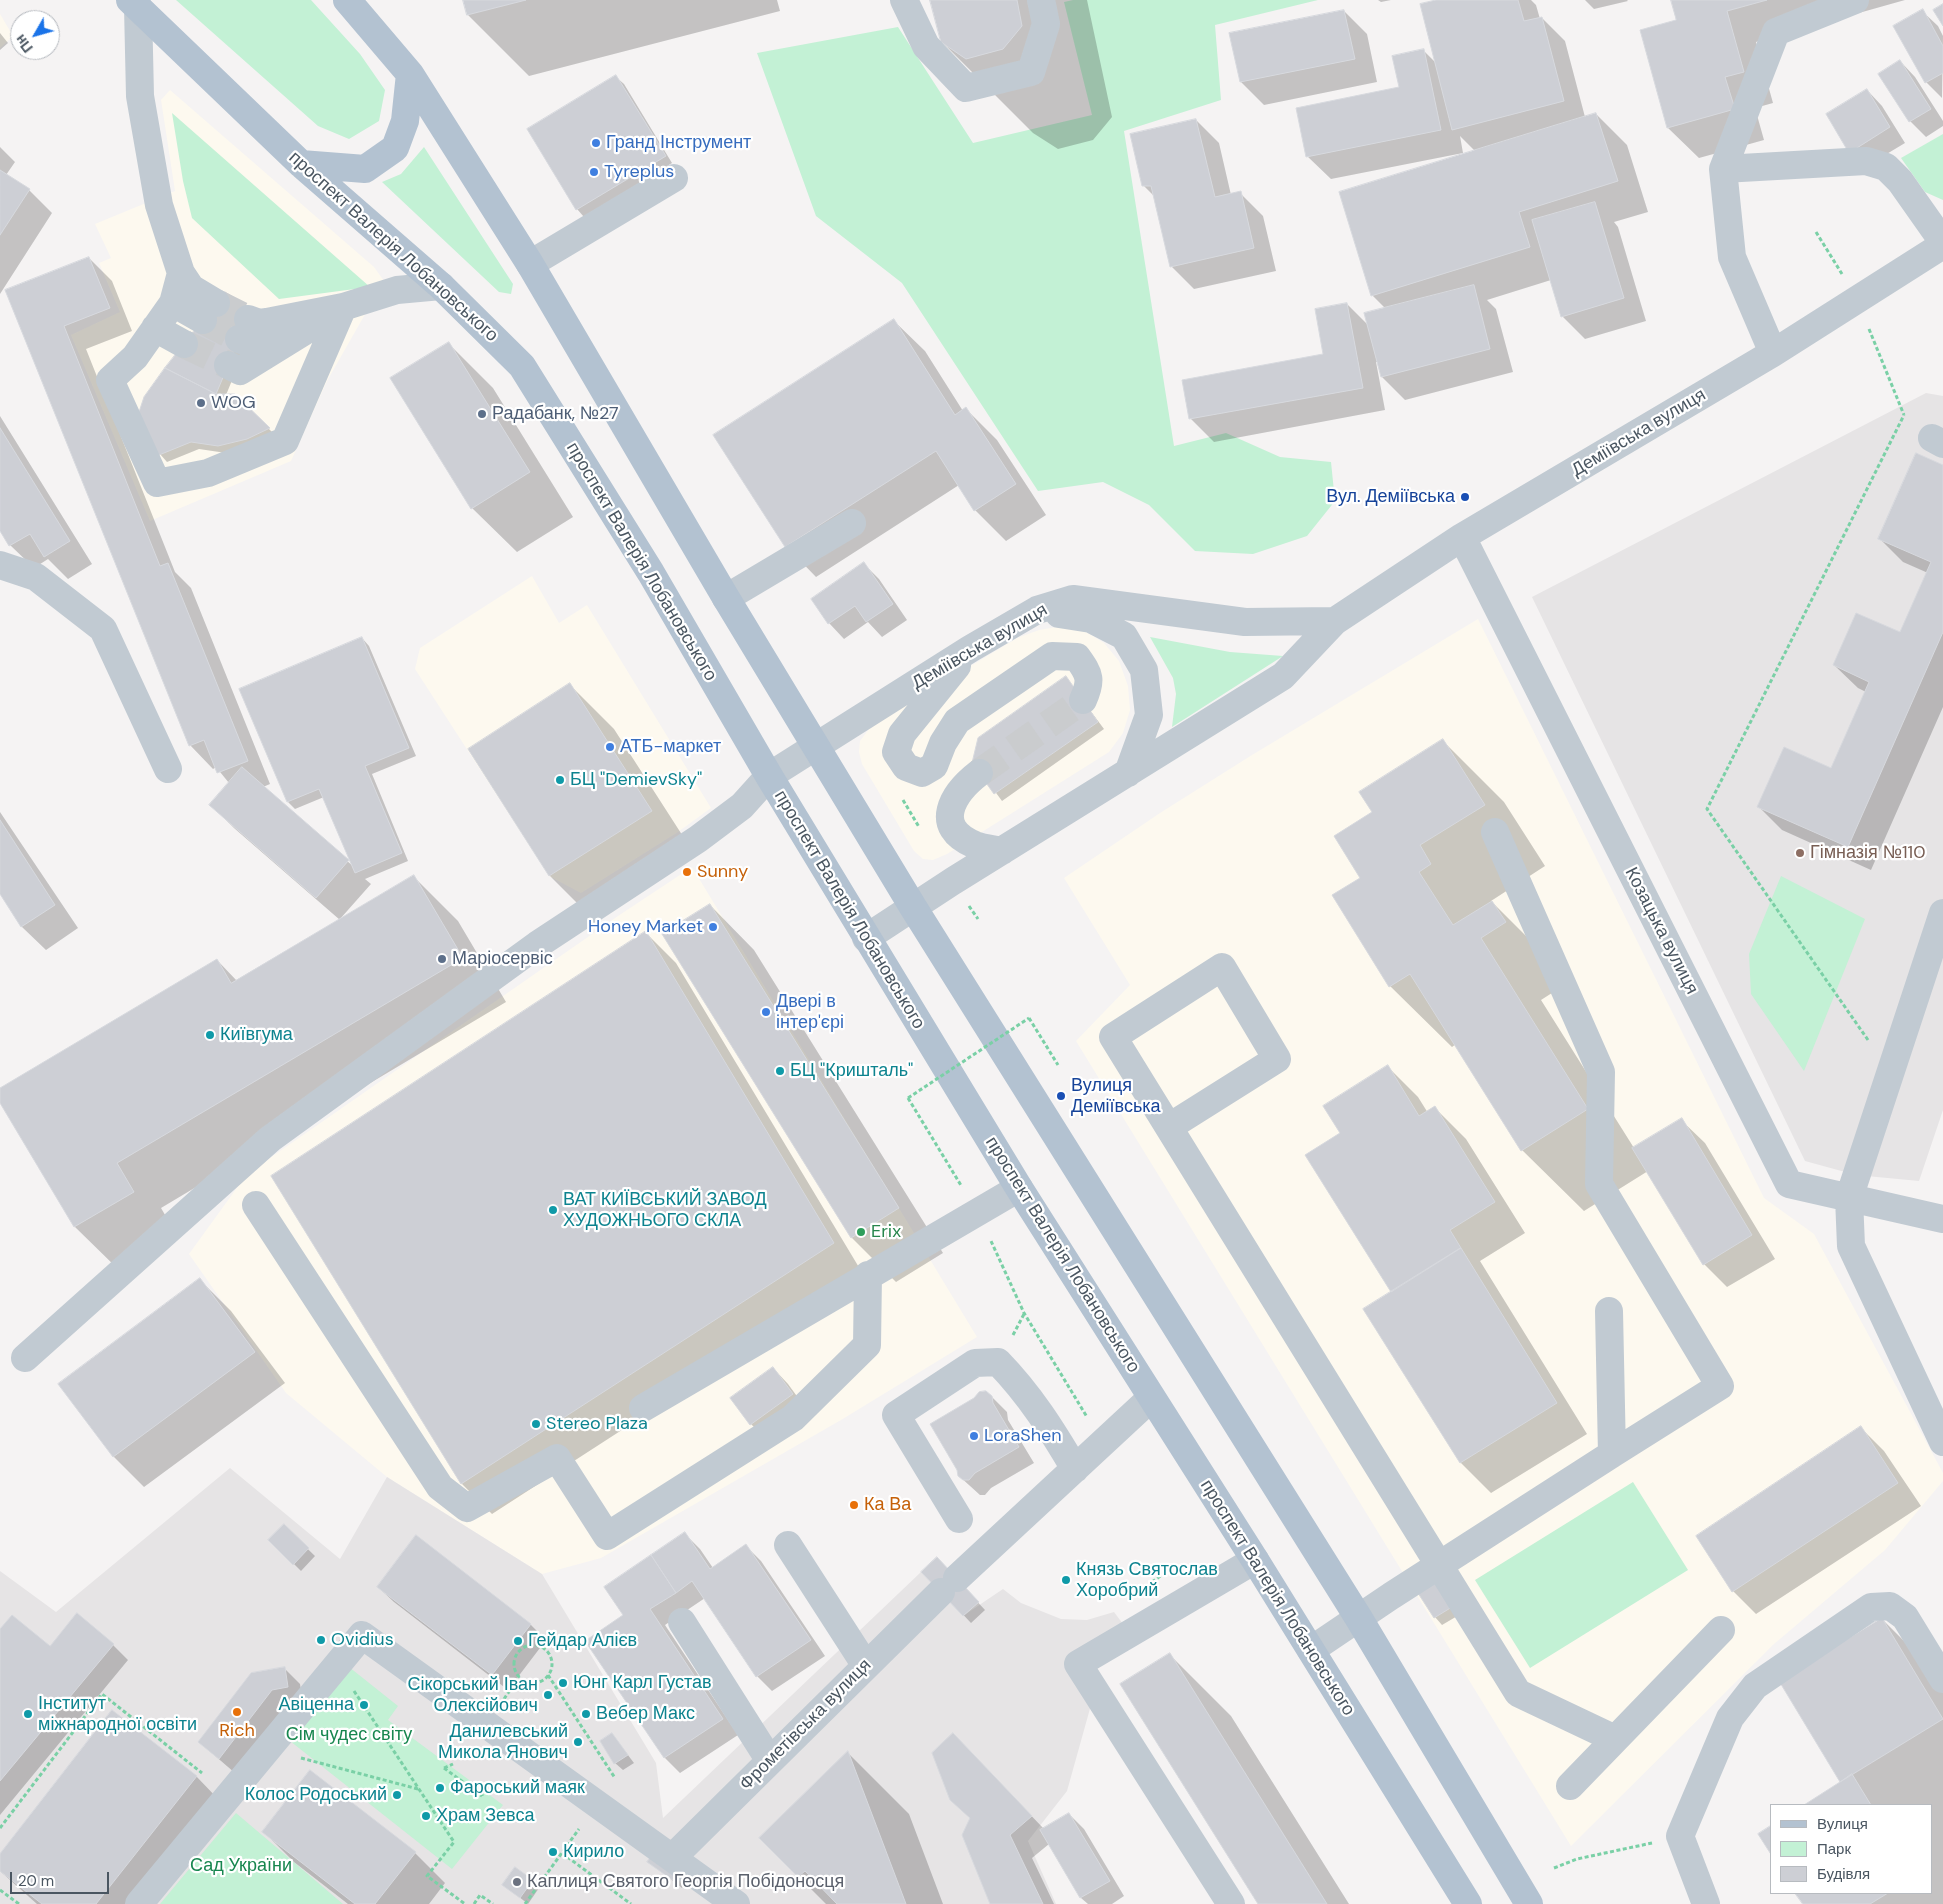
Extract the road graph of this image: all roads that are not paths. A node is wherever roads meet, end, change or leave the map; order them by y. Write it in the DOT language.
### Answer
graph roads {
  1 [pos="347,0"];
  2 [pos="904,0"];
  3 [pos="1041,0"];
  4 [pos="1855,0"];
  5 [pos="134,4"];
  6 [pos="410,74"];
  7 [pos="301,164"];
  8 [pos="1723,169"];
  9 [pos="674,178"];
  10 [pos="1943,242"];
  11 [pos="1943,246"];
  12 [pos="530,264"];
  13 [pos="181,273"];
  14 [pos="441,286"];
  15 [pos="173,303"];
  16 [pos="344,307"];
  17 [pos="156,328"];
  18 [pos="243,329"];
  19 [pos="184,344"];
  20 [pos="1773,353"];
  21 [pos="228,365"];
  22 [pos="852,523"];
  23 [pos="1462,537"];
  24 [pos="0,565"];
  25 [pos="726,598"];
  26 [pos="1037,610"];
  27 [pos="1335,621"];
  28 [pos="970,649"];
  29 [pos="1083,700"];
  30 [pos="815,746"];
  31 [pos="168,770"];
  32 [pos="979,772"];
  33 [pos="1128,773"];
  34 [pos="768,776"];
  35 [pos="1495,832"];
  36 [pos="1002,851"];
  37 [pos="913,907"];
  38 [pos="1943,913"];
  39 [pos="866,938"];
  40 [pos="1169,1127"];
  41 [pos="1019,1188"];
  42 [pos="1849,1198"];
  43 [pos="256,1205"];
  44 [pos="1943,1219"];
  45 [pos="868,1275"];
  46 [pos="1608,1311"];
  47 [pos="25,1358"];
  48 [pos="1151,1398"];
  49 [pos="643,1408"];
  50 [pos="1943,1442"];
  51 [pos="1612,1454"];
  52 [pos="1075,1469"];
  53 [pos="959,1519"];
  54 [pos="788,1544"];
  55 [pos="1255,1560"];
  56 [pos="1438,1565"];
  57 [pos="1358,1617"];
  58 [pos="682,1622"];
  59 [pos="1721,1630"];
  60 [pos="1311,1650"];
  61 [pos="866,1666"];
  62 [pos="1943,1679"];
  63 [pos="1615,1739"];
  64 [pos="770,1760"];
  65 [pos="1570,1786"];
  66 [pos="672,1858"];
  67 [pos="147,1901"];
  68 [pos="736,1904"];
  69 [pos="1232,1904"];
  70 [pos="1468,1904"];
  71 [pos="1529,1904"];
  72 [pos="1706,1904"];
  1 -- 6 [label="main road"];
  2 -- 3 [label="street"];
  4 -- 8 [label="street"];
  5 -- 7 [label="main road, проспект Валерія Лобановського"];
  5 -- 13 [label="street"];
  6 -- 7 [label="main road"];
  6 -- 12 [label="main road"];
  7 -- 14 [label="main road, проспект Валерія Лобановського"];
  8 -- 10 [label="street"];
  8 -- 20 [label="street"];
  9 -- 12 [label="street"];
  11 -- 20 [label="street, Деміївська вулиця"];
  12 -- 25 [label="main road"];
  13 -- 15 [label="street"];
  13 -- 15 [label="street"];
  14 -- 16 [label="street"];
  14 -- 34 [label="main road, проспект Валерія Лобановського"];
  15 -- 17 [label="street"];
  16 -- 17 [label="street"];
  16 -- 18 [label="street"];
  16 -- 21 [label="street"];
  17 -- 19 [label="street"];
  20 -- 23 [label="street, Деміївська вулиця"];
  22 -- 25 [label="street"];
  23 -- 27 [label="street, Деміївська вулиця"];
  23 -- 42 [label="street, Козацька вулиця"];
  24 -- 31 [label="street"];
  25 -- 30 [label="main road"];
  26 -- 27 [label="street, Деміївська вулиця"];
  26 -- 28 [label="street, Деміївська вулиця"];
  26 -- 33 [label="street"];
  27 -- 33 [label="street, Деміївська вулиця"];
  28 -- 29 [label="street"];
  28 -- 30 [label="street, Деміївська вулиця"];
  30 -- 34 [label="street, Деміївська вулиця"];
  30 -- 37 [label="main road"];
  32 -- 36 [label="street"];
  33 -- 36 [label="street, Деміївська вулиця"];
  34 -- 39 [label="main road, проспект Валерія Лобановського"];
  34 -- 47 [label="street, Деміївська вулиця"];
  35 -- 51 [label="street"];
  36 -- 37 [label="street, Деміївська вулиця"];
  37 -- 39 [label="street, Деміївська вулиця"];
  37 -- 57 [label="main road"];
  38 -- 42 [label="street"];
  39 -- 41 [label="main road, проспект Валерія Лобановського"];
  40 -- 40 [label="street"];
  40 -- 56 [label="street"];
  41 -- 45 [label="street"];
  41 -- 48 [label="main road, проспект Валерія Лобановського"];
  42 -- 44 [label="street, Козацька вулиця"];
  42 -- 50 [label="street"];
  43 -- 45 [label="street"];
  45 -- 49 [label="street"];
  46 -- 51 [label="street"];
  48 -- 52 [label="street, Фрометівська вулиця"];
  48 -- 55 [label="main road, проспект Валерія Лобановського"];
  51 -- 56 [label="street"];
  52 -- 53 [label="street"];
  52 -- 61 [label="street, Фрометівська вулиця"];
  54 -- 61 [label="street"];
  55 -- 60 [label="main road, проспект Валерія Лобановського"];
  55 -- 69 [label="street"];
  56 -- 57 [label="street"];
  56 -- 63 [label="street"];
  57 -- 60 [label="street"];
  57 -- 71 [label="main road"];
  58 -- 64 [label="street"];
  59 -- 63 [label="street"];
  60 -- 70 [label="main road, проспект Валерія Лобановського"];
  61 -- 64 [label="street, Фрометівська вулиця"];
  62 -- 72 [label="street"];
  63 -- 65 [label="street"];
  64 -- 66 [label="street, Фрометівська вулиця"];
  66 -- 67 [label="street"];
  66 -- 68 [label="street"];
}
